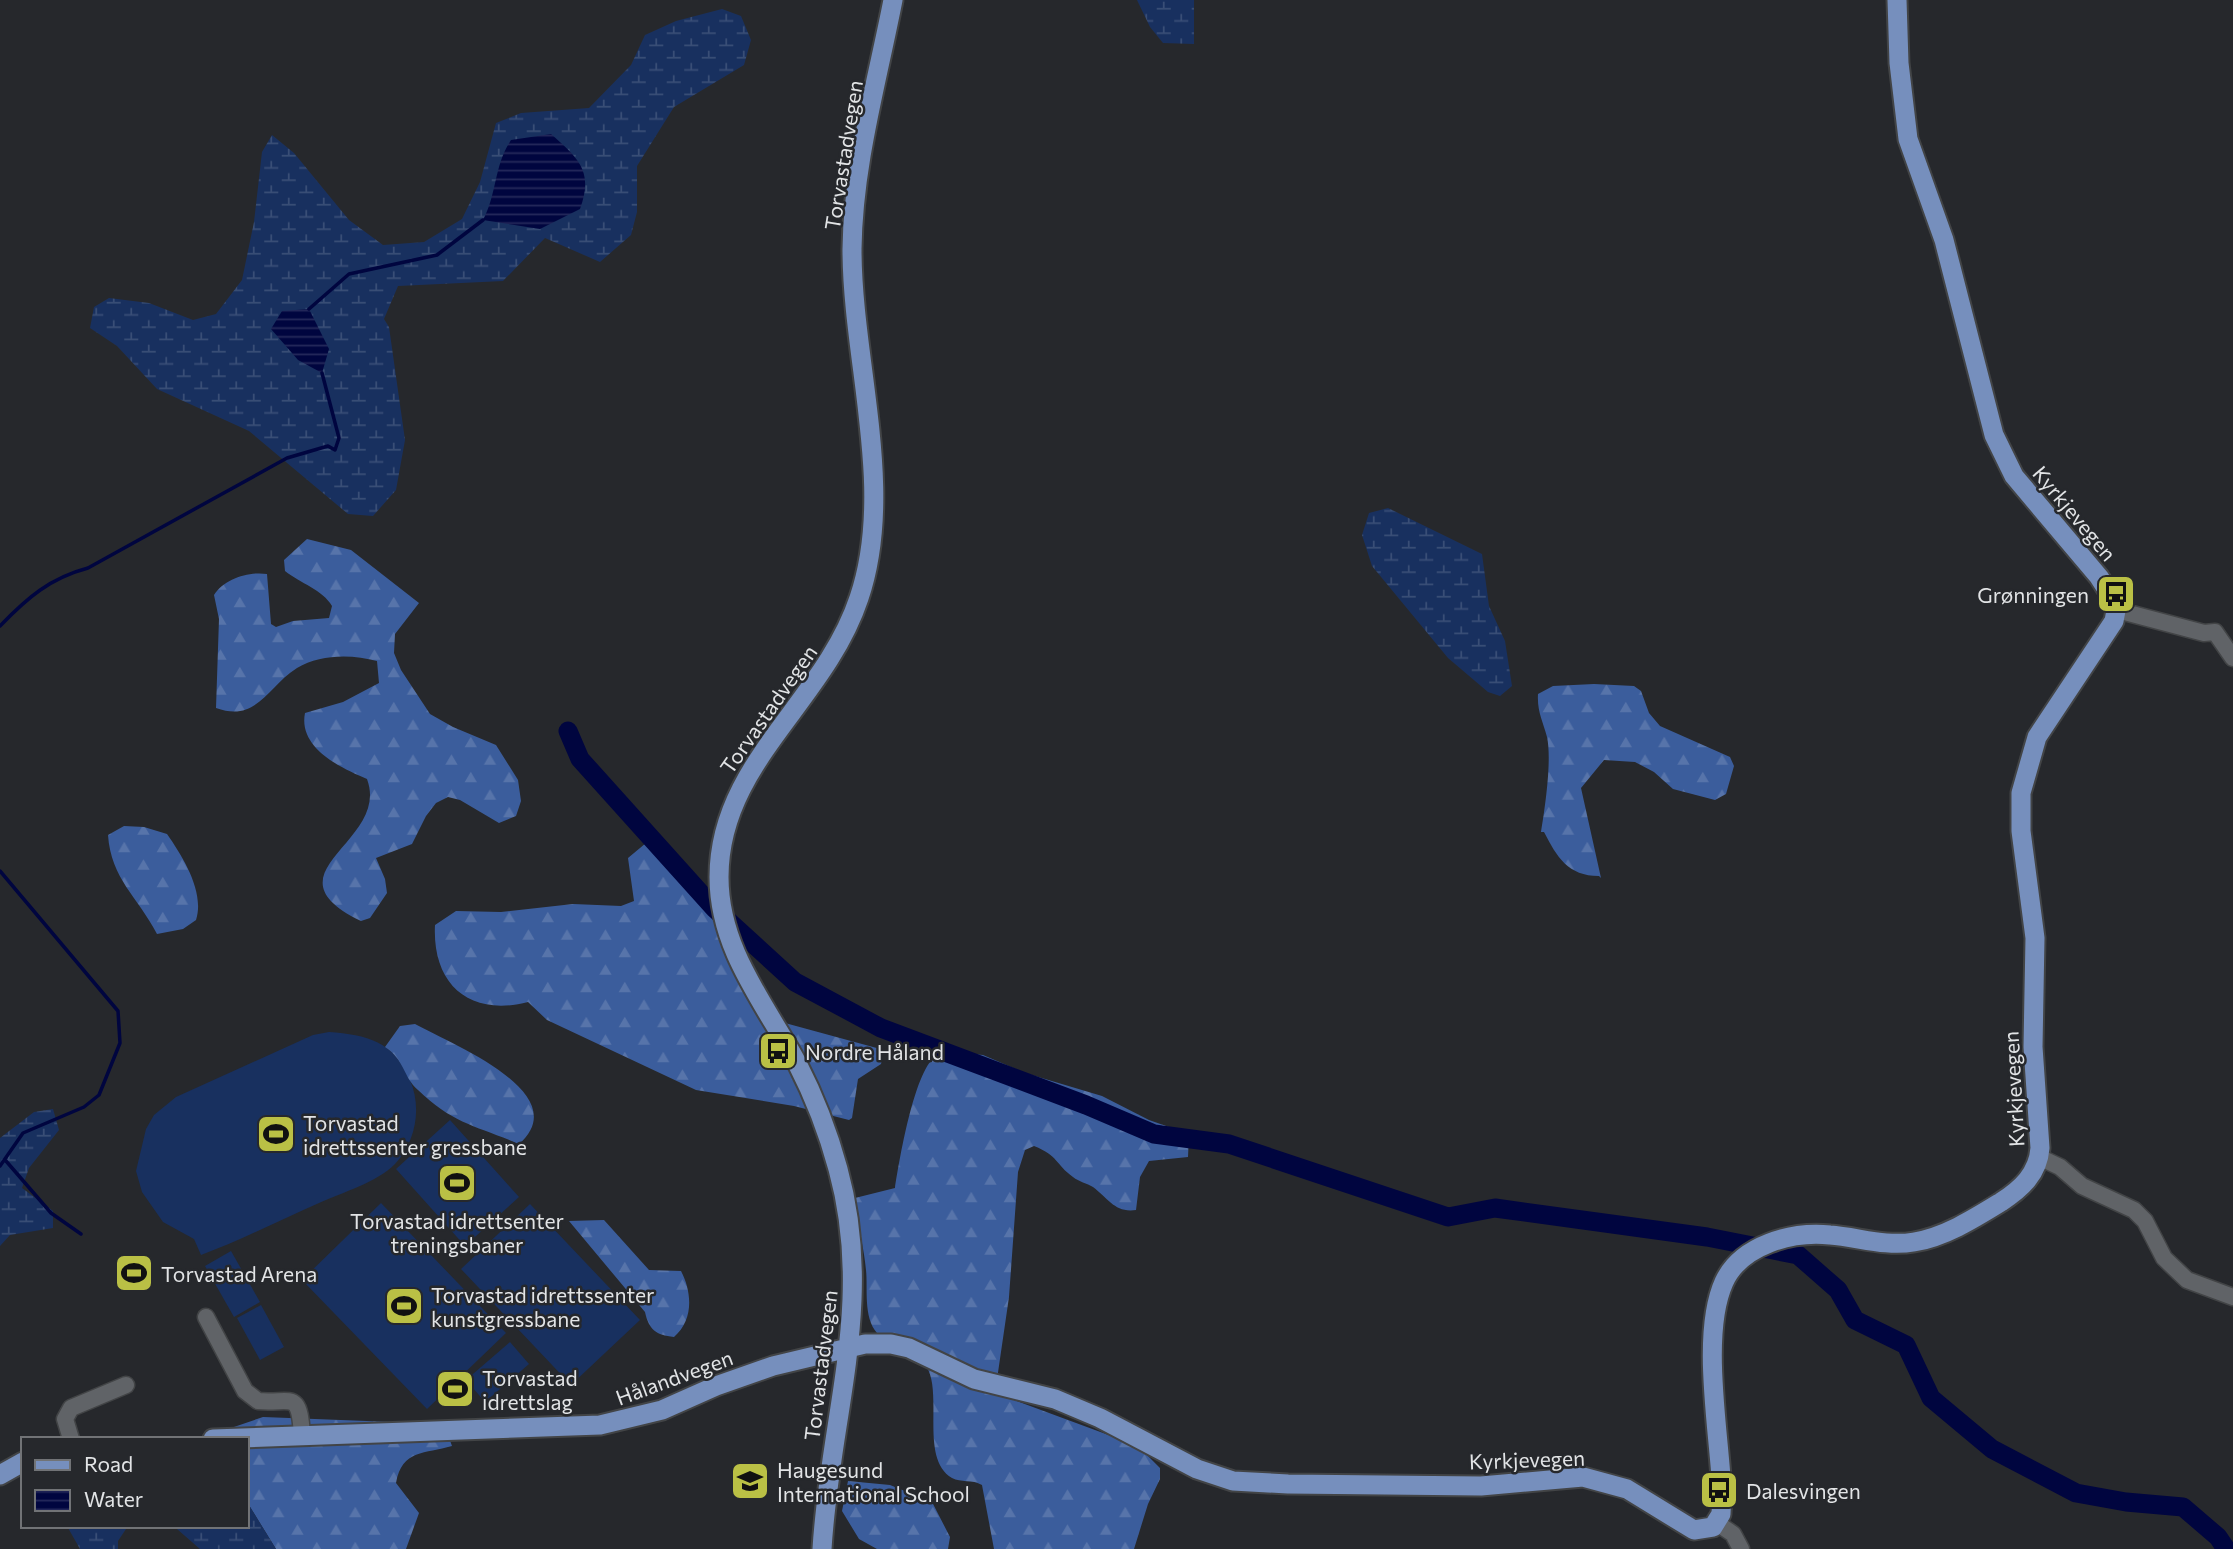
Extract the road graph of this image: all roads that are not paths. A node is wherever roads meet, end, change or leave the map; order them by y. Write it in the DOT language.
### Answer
graph roads {
  1 [pos="893,0"];
  2 [pos="1897,0"];
  3 [pos="2117,610"];
  4 [pos="2233,658"];
  5 [pos="2039,1157"];
  6 [pos="2233,1297"];
  7 [pos="206,1317"];
  8 [pos="850,1350"];
  9 [pos="125,1385"];
  10 [pos="302,1435"];
  11 [pos="70,1437"];
  12 [pos="248,1438"];
  13 [pos="21,1463"];
  14 [pos="0,1475"];
  15 [pos="1717,1522"];
  16 [pos="822,1549"];
  17 [pos="1741,1549"];
  1 -- 8 [label="main road, Torvastadvegen"];
  2 -- 3 [label="main road, Kyrkjevegen"];
  3 -- 4 [label="street"];
  3 -- 5 [label="main road, Kyrkjevegen"];
  5 -- 6 [label="street"];
  5 -- 15 [label="main road, Kyrkjevegen"];
  7 -- 10 [label="street"];
  8 -- 10 [label="main road, Hålandvegen"];
  8 -- 15 [label="main road, Kyrkjevegen"];
  8 -- 16 [label="main road, Torvastadvegen"];
  9 -- 11 [label="street"];
  10 -- 12 [label="main road, Hålandvegen"];
  13 -- 14 [label="main road"];
  15 -- 17 [label="street"];
}
